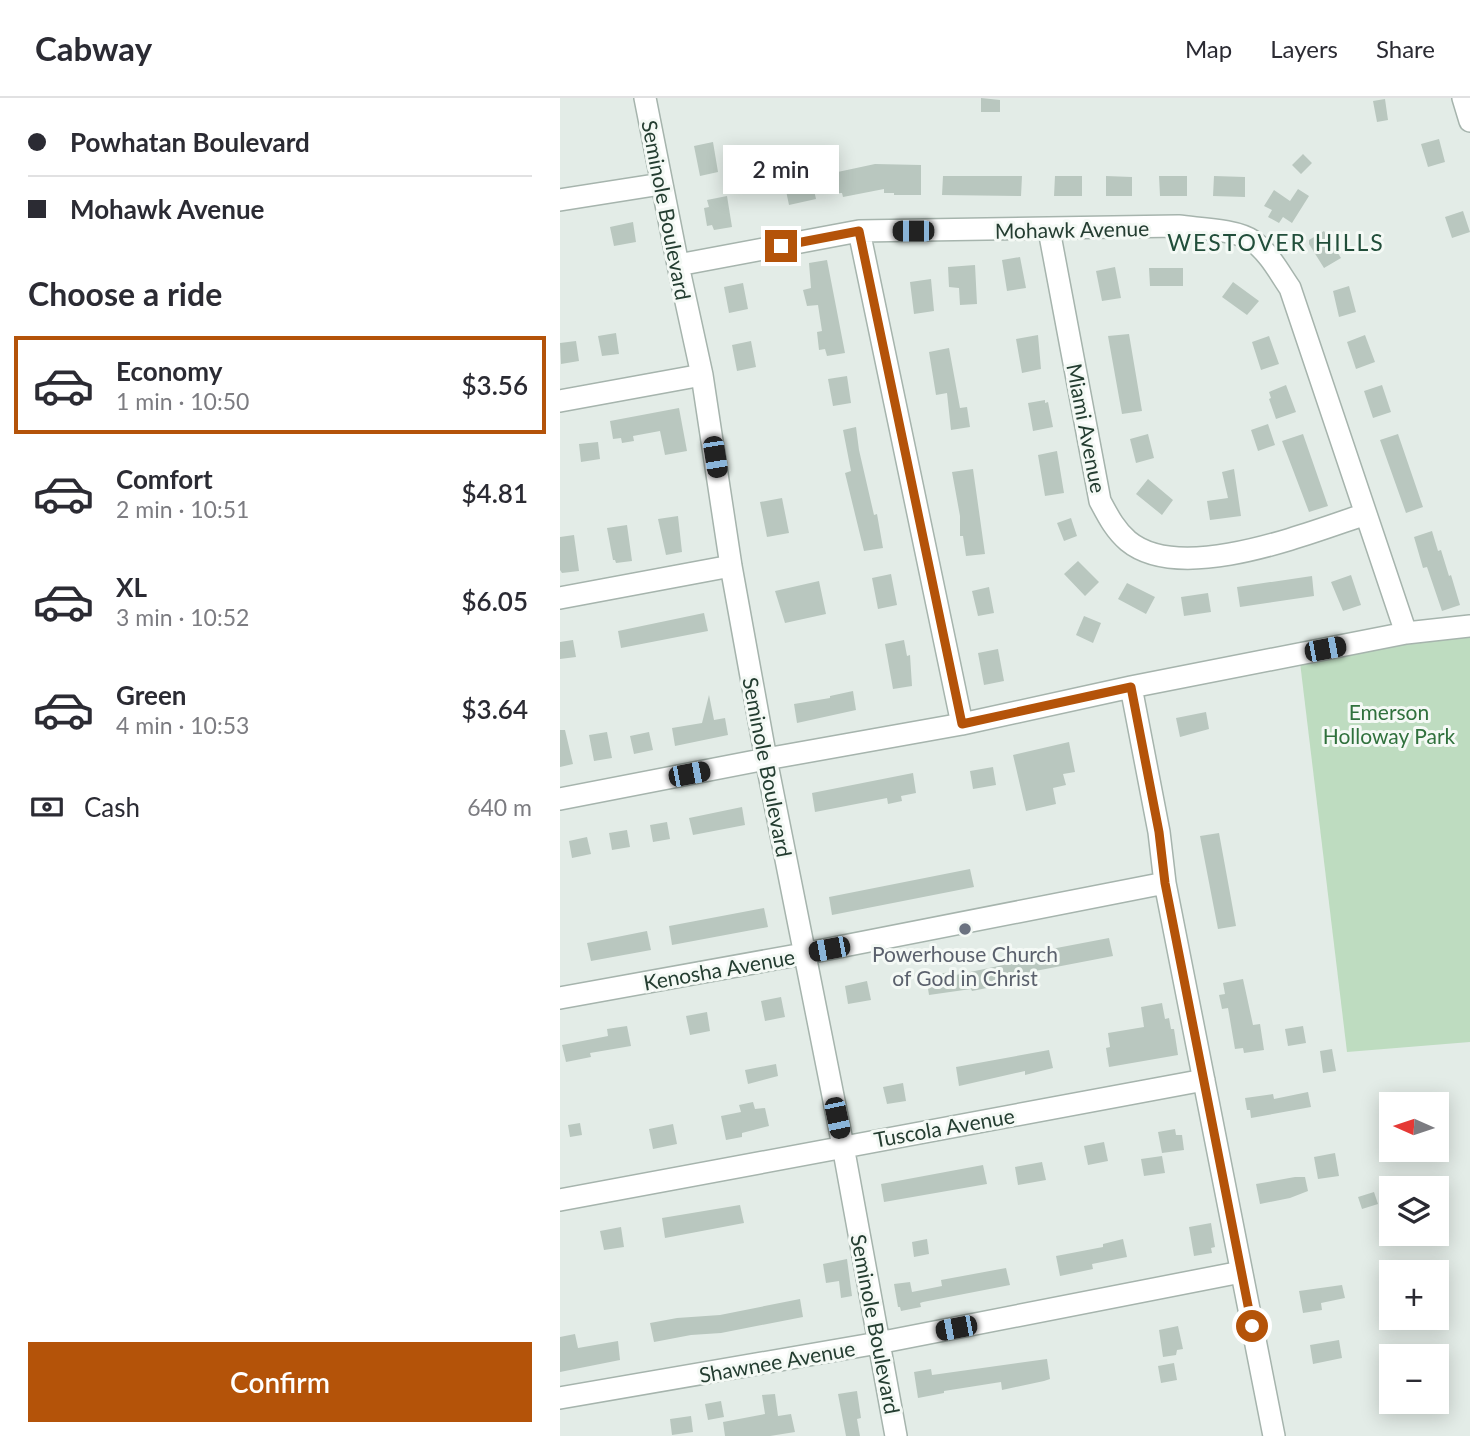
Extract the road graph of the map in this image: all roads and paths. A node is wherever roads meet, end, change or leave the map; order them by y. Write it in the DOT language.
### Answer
graph roads {
  1 [pos="645,98"];
  2 [pos="1463,98"];
  3 [pos="1470,121"];
  4 [pos="661,184"];
  5 [pos="560,200"];
  6 [pos="1049,230"];
  7 [pos="859,231"];
  8 [pos="678,265"];
  9 [pos="702,375"];
  10 [pos="560,401"];
  11 [pos="1366,514"];
  12 [pos="731,566"];
  13 [pos="560,598"];
  14 [pos="1470,626"];
  15 [pos="1406,633"];
  16 [pos="1131,687"];
  17 [pos="962,724"];
  18 [pos="766,759"];
  19 [pos="560,800"];
  20 [pos="1165,883"];
  21 [pos="803,954"];
  22 [pos="560,998"];
  23 [pos="1204,1080"];
  24 [pos="843,1146"];
  25 [pos="560,1200"];
  26 [pos="1241,1272"];
  27 [pos="878,1343"];
  28 [pos="560,1398"];
  29 [pos="897,1436"];
  30 [pos="1274,1436"];
  1 -- 4 [label="street, Seminole Boulevard"];
  2 -- 3 [label="street"];
  4 -- 5 [label="street"];
  4 -- 8 [label="street, Seminole Boulevard"];
  6 -- 7 [label="street, Mohawk Avenue"];
  6 -- 11 [label="street, Mohawk Avenue"];
  6 -- 11 [label="street, Miami Avenue"];
  7 -- 8 [label="street, Mohawk Avenue"];
  7 -- 17 [label="street"];
  8 -- 9 [label="street, Seminole Boulevard"];
  9 -- 10 [label="street"];
  9 -- 12 [label="street, Seminole Boulevard"];
  11 -- 15 [label="street, Mohawk Avenue"];
  12 -- 13 [label="street"];
  12 -- 18 [label="street, Seminole Boulevard"];
  14 -- 15 [label="street"];
  15 -- 16 [label="street"];
  16 -- 17 [label="street"];
  16 -- 20 [label="street"];
  17 -- 18 [label="street"];
  18 -- 19 [label="street"];
  18 -- 21 [label="street, Seminole Boulevard"];
  20 -- 21 [label="street, Kenosha Avenue"];
  20 -- 23 [label="street"];
  21 -- 22 [label="street, Kenosha Avenue"];
  21 -- 24 [label="street, Seminole Boulevard"];
  23 -- 24 [label="street, Tuscola Avenue"];
  23 -- 26 [label="street"];
  24 -- 25 [label="street, Tuscola Avenue"];
  24 -- 27 [label="street, Seminole Boulevard"];
  26 -- 27 [label="street, Shawnee Avenue"];
  26 -- 30 [label="street"];
  27 -- 28 [label="street, Shawnee Avenue"];
  27 -- 29 [label="street, Seminole Boulevard"];
}
